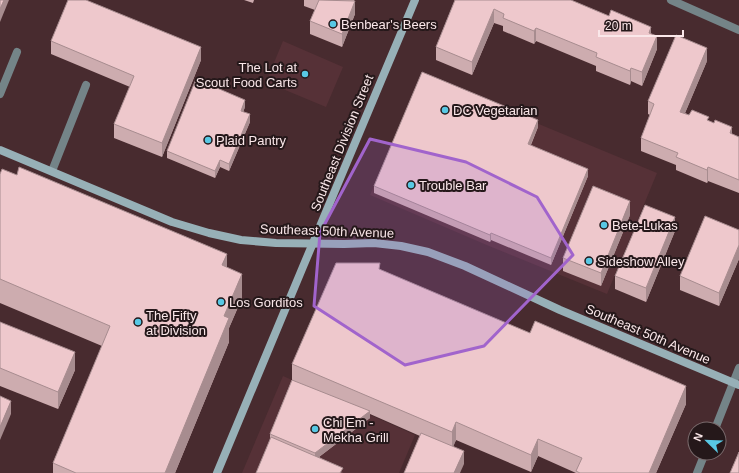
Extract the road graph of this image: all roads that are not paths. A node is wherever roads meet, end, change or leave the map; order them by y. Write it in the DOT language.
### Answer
graph roads {
  1 [pos="414,0"];
  2 [pos="671,0"];
  3 [pos="739,30"];
  4 [pos="16,52"];
  5 [pos="86,85"];
  6 [pos="0,94"];
  7 [pos="0,150"];
  8 [pos="52,171"];
  9 [pos="313,244"];
  10 [pos="739,368"];
  11 [pos="736,384"];
  12 [pos="719,421"];
  13 [pos="702,461"];
  14 [pos="217,473"];
  15 [pos="697,473"];
  1 -- 9 [label="main road, Southeast Division Street"];
  2 -- 3 [label="street"];
  4 -- 6 [label="street"];
  5 -- 8 [label="street"];
  7 -- 8 [label="main road, Southeast 50th Avenue"];
  8 -- 9 [label="main road, Southeast 50th Avenue"];
  9 -- 11 [label="main road, Southeast 50th Avenue"];
  9 -- 14 [label="main road, Southeast Division Street"];
  10 -- 11 [label="street"];
  11 -- 12 [label="street"];
  13 -- 15 [label="street"];
}
